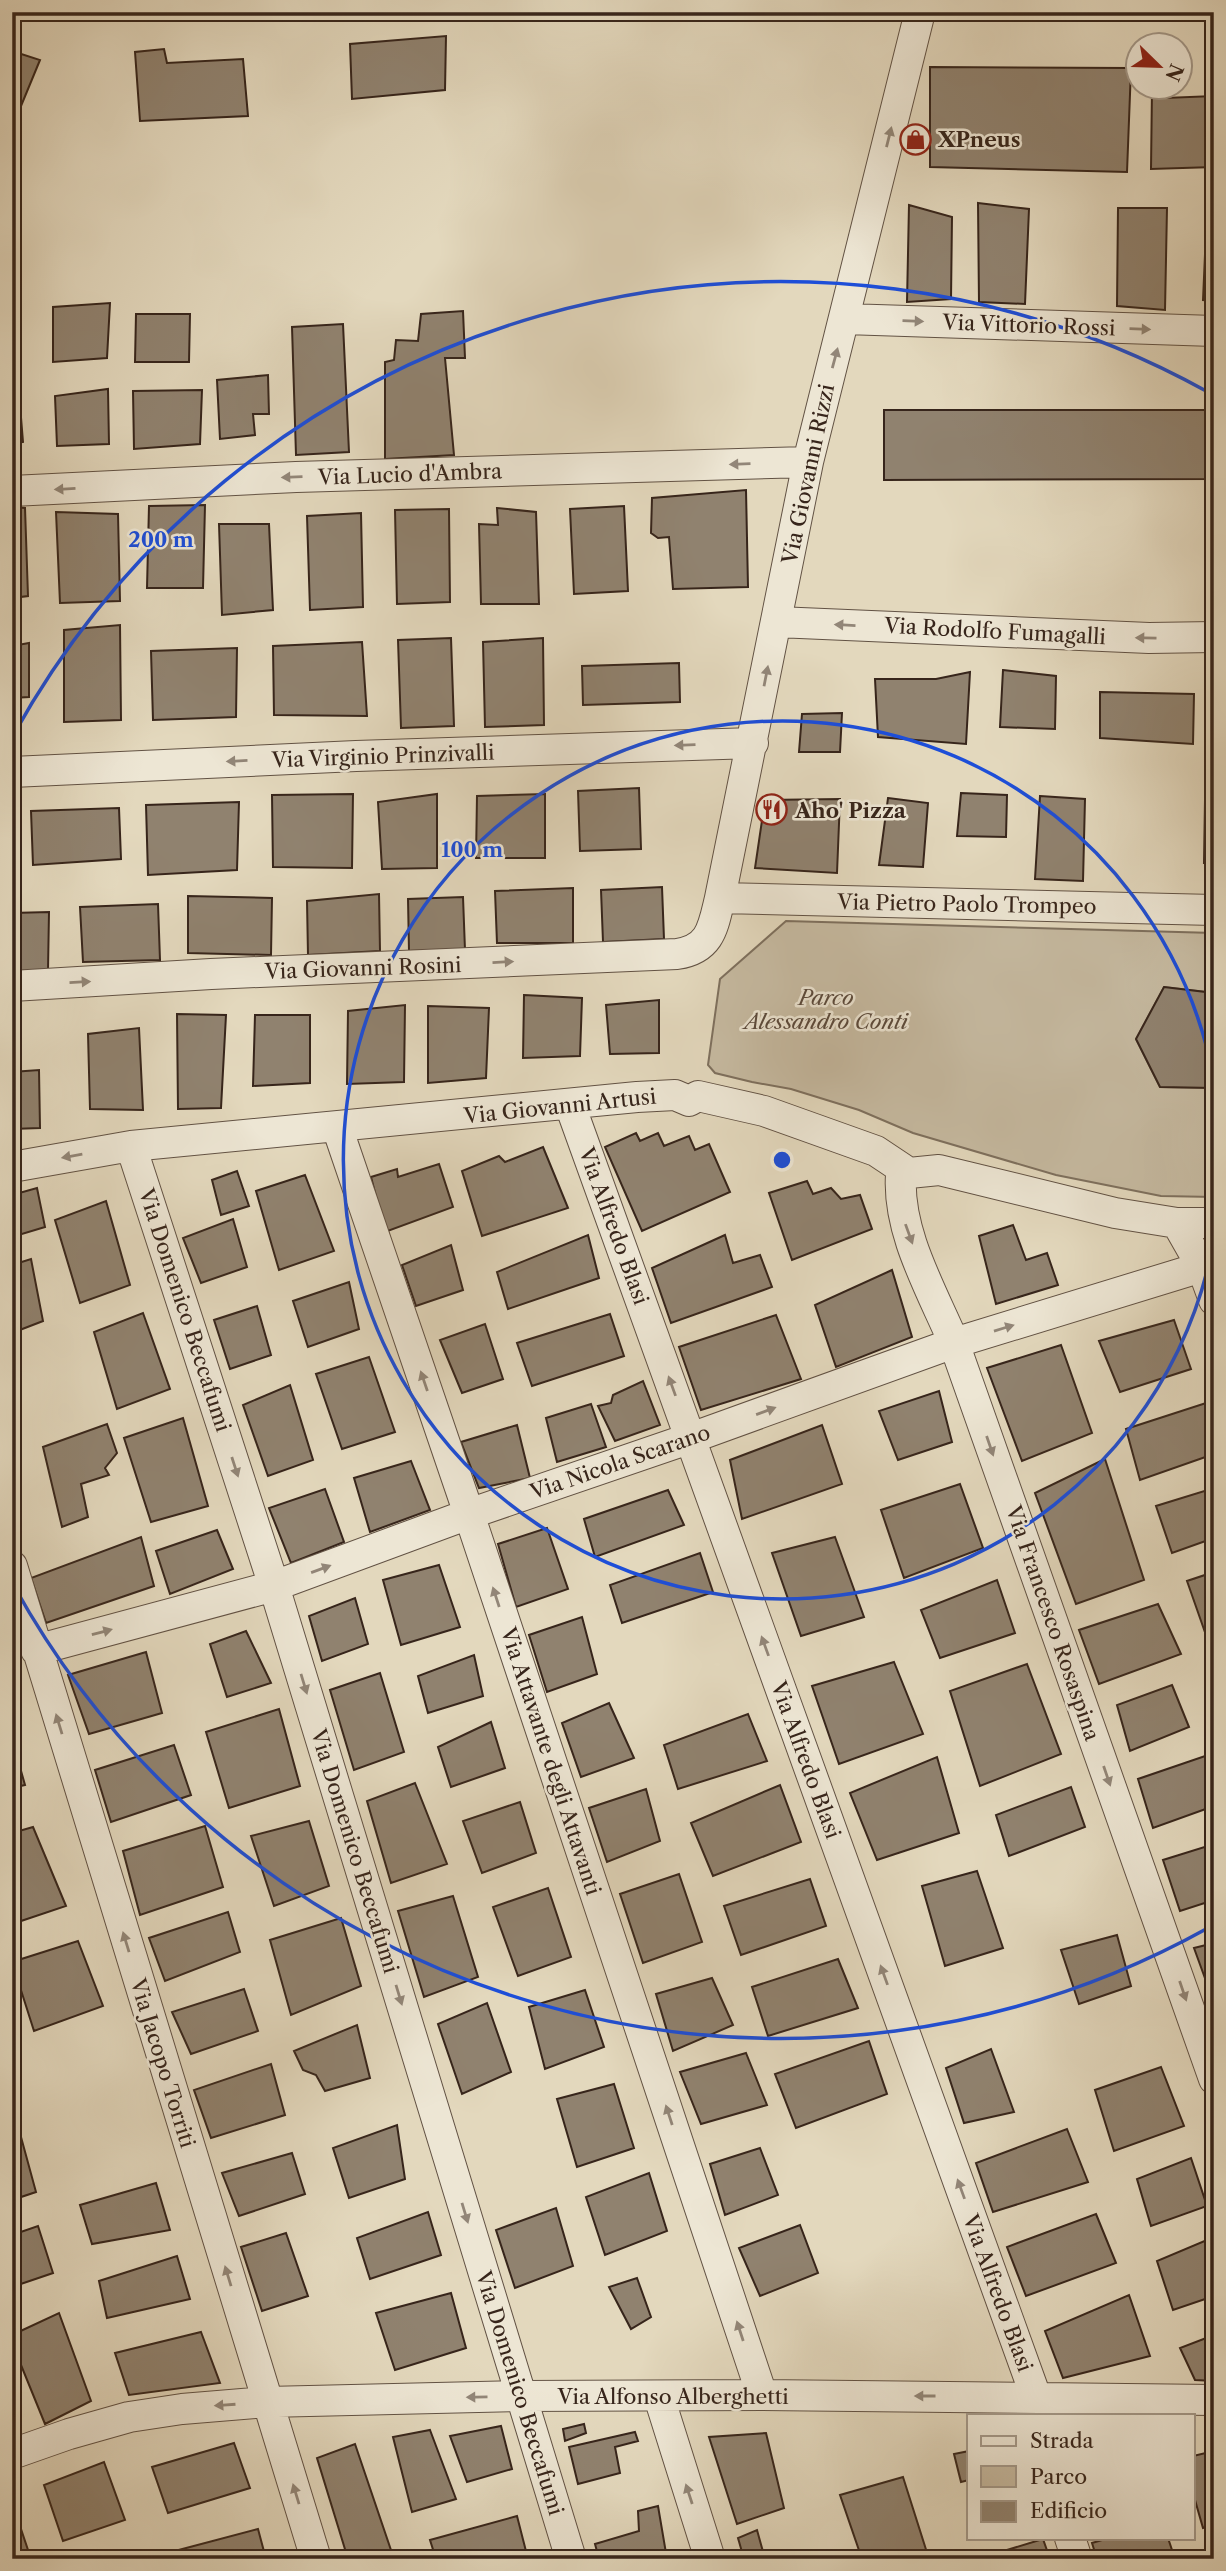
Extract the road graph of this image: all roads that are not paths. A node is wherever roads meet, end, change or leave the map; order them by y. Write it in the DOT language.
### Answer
graph roads {
  1 [pos="920,12"];
  2 [pos="845,319"];
  3 [pos="1214,331"];
  4 [pos="808,462"];
  5 [pos="12,491"];
  6 [pos="777,622"];
  7 [pos="1214,636"];
  8 [pos="753,743"];
  9 [pos="12,772"];
  10 [pos="720,898"];
  11 [pos="1214,910"];
  12 [pos="708,937"];
  13 [pos="12,986"];
  14 [pos="570,1105"];
  15 [pos="337,1127"];
  16 [pos="131,1146"];
  17 [pos="12,1167"];
  18 [pos="909,1172"];
  19 [pos="1177,1223"];
  20 [pos="1214,1223"];
  21 [pos="1202,1267"];
  22 [pos="1214,1300"];
  23 [pos="954,1343"];
  24 [pos="691,1438"];
  25 [pos="469,1514"];
  26 [pos="12,1566"];
  27 [pos="274,1586"];
  28 [pos="36,1650"];
  29 [pos="1214,2079"];
  30 [pos="762,2395"];
  31 [pos="521,2396"];
  32 [pos="659,2397"];
  33 [pos="1214,2400"];
  34 [pos="267,2402"];
  35 [pos="1038,2406"];
  36 [pos="12,2454"];
  37 [pos="1071,2540"];
  38 [pos="316,2559"];
  39 [pos="571,2559"];
  40 [pos="710,2559"];
  41 [pos="1077,2559"];
  2 -- 1 [label="street, Via Giovanni Rizzi, one-way"];
  2 -- 3 [label="street, Via Vittorio Rossi, one-way"];
  4 -- 2 [label="street, Via Giovanni Rizzi, one-way"];
  4 -- 5 [label="street, Via Lucio d'Ambra, one-way"];
  4 -- 6 [label="street, Via Giovanni Rizzi"];
  7 -- 6 [label="street, Via Rodolfo Fumagalli, one-way"];
  8 -- 6 [label="street, Via Giovanni Rizzi, one-way"];
  8 -- 9 [label="street, Via Virginio Prinzivalli, one-way"];
  8 -- 10 [label="street, Via Giovanni Rizzi"];
  10 -- 11 [label="street, Via Pietro Paolo Trompeo"];
  10 -- 12 [label="street, Via Giovanni Rizzi"];
  13 -- 12 [label="street, Via Giovanni Rosini, one-way"];
  14 -- 15 [label="street, Via Giovanni Artusi"];
  14 -- 18 [label="street, Via Giovanni Artusi"];
  24 -- 14 [label="street, Via Alfredo Blasi, one-way"];
  15 -- 16 [label="street, Via Giovanni Artusi"];
  25 -- 15 [label="street, Via Attavante degli Attavanti, one-way"];
  16 -- 17 [label="street, Via Giovanni Artusi, one-way"];
  16 -- 27 [label="street, Via Domenico Beccafumi, one-way"];
  18 -- 19 [label="street"];
  18 -- 23 [label="street, Via Francesco Rosaspina, one-way"];
  19 -- 20 [label="street"];
  19 -- 21 [label="street"];
  21 -- 22 [label="street"];
  23 -- 21 [label="street, Via Nicola Scarano, one-way"];
  24 -- 23 [label="street, Via Nicola Scarano, one-way"];
  23 -- 29 [label="street, Via Francesco Rosaspina, one-way"];
  24 -- 25 [label="street, Via Nicola Scarano"];
  35 -- 24 [label="street, Via Alfredo Blasi, one-way"];
  27 -- 25 [label="street, Via Nicola Scarano, one-way"];
  30 -- 25 [label="street, Via Attavante degli Attavanti, one-way"];
  26 -- 28 [label="street, Via Jacopo Torriti"];
  28 -- 27 [label="street, Via Nicola Scarano, one-way"];
  27 -- 31 [label="street, Via Domenico Beccafumi, one-way"];
  34 -- 28 [label="street, Via Jacopo Torriti, one-way"];
  30 -- 32 [label="street, Via Alfonso Alberghetti"];
  35 -- 30 [label="street, Via Alfonso Alberghetti, one-way"];
  31 -- 32 [label="street, Via Alfonso Alberghetti"];
  31 -- 34 [label="street, Via Alfonso Alberghetti, one-way"];
  31 -- 39 [label="street, Via Domenico Beccafumi"];
  40 -- 32 [label="street, one-way"];
  33 -- 35 [label="street, Via Alfonso Alberghetti"];
  34 -- 36 [label="street, Via Alfonso Alberghetti, one-way"];
  38 -- 34 [label="street, Via Jacopo Torriti, one-way"];
  37 -- 41 [label="street"];
}
